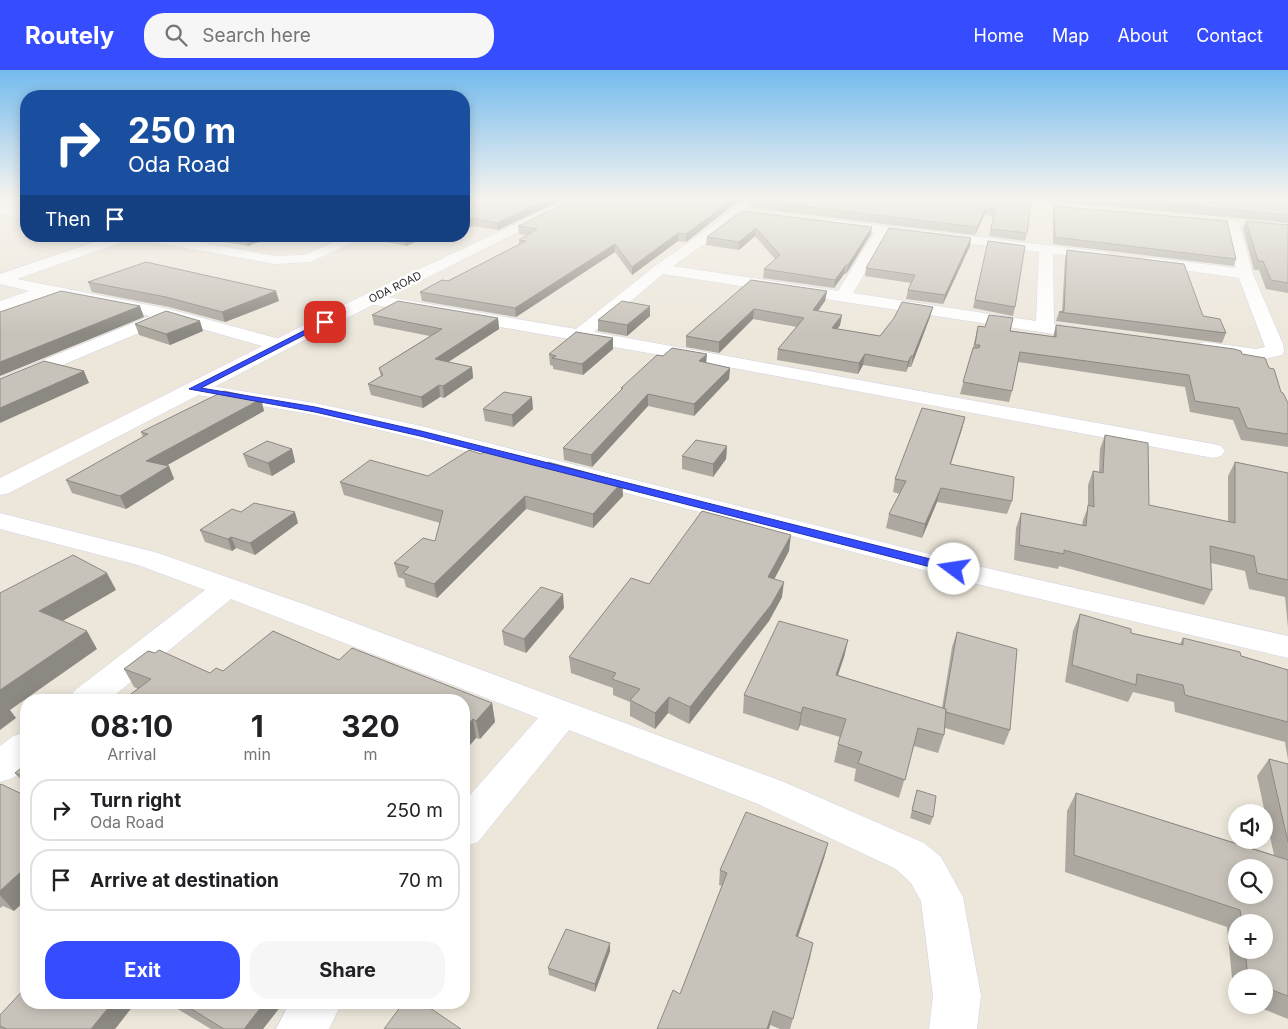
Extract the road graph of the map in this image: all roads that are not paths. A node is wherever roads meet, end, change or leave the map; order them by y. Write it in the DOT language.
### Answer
graph roads {
  1 [pos="103,244"];
  2 [pos="183,244"];
  3 [pos="341,244"];
  4 [pos="484,244"];
  5 [pos="697,244"];
  6 [pos="876,244"];
  7 [pos="992,244"];
  8 [pos="1234,244"];
  9 [pos="1046,250"];
  10 [pos="660,269"];
  11 [pos="1245,274"];
  12 [pos="46,291"];
  13 [pos="844,295"];
  14 [pos="370,299"];
  15 [pos="0,307"];
  16 [pos="169,314"];
  17 [pos="1045,326"];
  18 [pos="580,335"];
  19 [pos="1111,337"];
  20 [pos="280,345"];
  21 [pos="1192,347"];
  22 [pos="0,385"];
  23 [pos="193,389"];
  24 [pos="1213,451"];
  25 [pos="0,488"];
  26 [pos="0,521"];
  27 [pos="227,587"];
  28 [pos="1288,647"];
  29 [pos="93,694"];
  30 [pos="563,713"];
  31 [pos="20,751"];
  32 [pos="0,767"];
  33 [pos="470,823"];
  34 [pos="314,1009"];
  35 [pos="300,1029"];
  36 [pos="953,1029"];
  1 -- 12 [label="street"];
  2 -- 3 [label="street"];
  4 -- 14 [label="street, ODA ROAD"];
  5 -- 10 [label="street"];
  6 -- 13 [label="street"];
  7 -- 9 [label="street"];
  8 -- 11 [label="street"];
  9 -- 11 [label="street"];
  9 -- 17 [label="street"];
  10 -- 13 [label="street"];
  10 -- 18 [label="street"];
  11 -- 21 [label="street"];
  12 -- 15 [label="street"];
  12 -- 16 [label="street"];
  13 -- 17 [label="street"];
  14 -- 18 [label="street"];
  14 -- 20 [label="street, ODA ROAD"];
  16 -- 20 [label="street"];
  16 -- 22 [label="street"];
  17 -- 19 [label="street"];
  18 -- 24 [label="street"];
  20 -- 23 [label="street, ODA ROAD"];
  23 -- 25 [label="street, ODA ROAD"];
  23 -- 28 [label="street"];
  26 -- 27 [label="street"];
  27 -- 29 [label="street"];
  27 -- 30 [label="street"];
  30 -- 33 [label="street"];
  30 -- 36 [label="street"];
  31 -- 32 [label="street"];
  34 -- 35 [label="street"];
}
